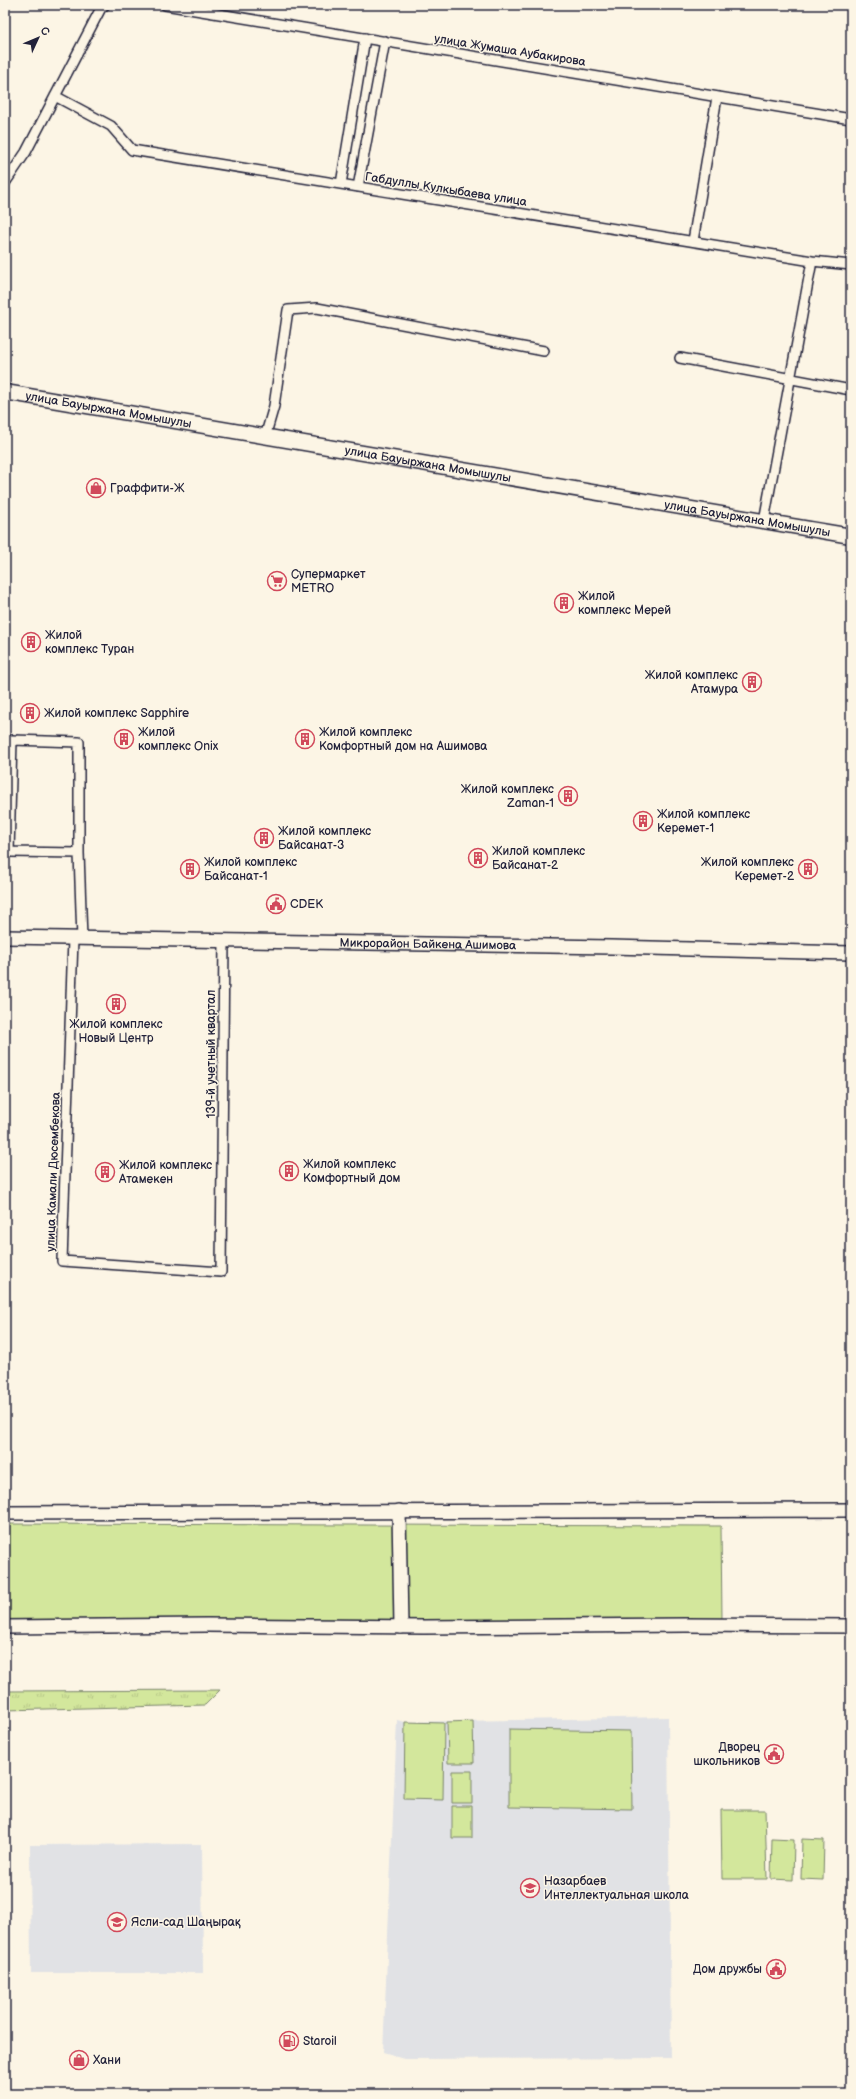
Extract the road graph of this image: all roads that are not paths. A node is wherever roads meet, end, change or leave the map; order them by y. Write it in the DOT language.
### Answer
graph roads {
  1 [pos="105,5"];
  2 [pos="164,5"];
  3 [pos="365,38"];
  4 [pos="385,42"];
  5 [pos="55,96"];
  6 [pos="717,97"];
  7 [pos="851,119"];
  8 [pos="5,183"];
  9 [pos="341,184"];
  10 [pos="358,187"];
  11 [pos="693,241"];
  12 [pos="812,261"];
  13 [pos="851,265"];
  14 [pos="544,351"];
  15 [pos="680,358"];
  16 [pos="790,380"];
  17 [pos="851,390"];
  18 [pos="5,392"];
  19 [pos="265,437"];
  20 [pos="764,521"];
  21 [pos="851,536"];
  22 [pos="79,853"];
  23 [pos="5,937"];
  24 [pos="78,939"];
  25 [pos="224,940"];
  26 [pos="851,952"];
  27 [pos="223,1167"];
  28 [pos="851,1510"];
  29 [pos="399,1512"];
  30 [pos="5,1513"];
  31 [pos="851,1626"];
  32 [pos="5,1627"];
  33 [pos="401,1627"];
  1 -- 5 [label="street"];
  2 -- 3 [label="street, улица Жумаша Аубакирова"];
  3 -- 4 [label="street, улица Жумаша Аубакирова"];
  3 -- 9 [label="street"];
  4 -- 6 [label="street, улица Жумаша Аубакирова"];
  4 -- 10 [label="street"];
  5 -- 8 [label="street"];
  5 -- 9 [label="street, Габдуллы Кулкыбаева улица"];
  6 -- 7 [label="street, улица Жумаша Аубакирова"];
  6 -- 11 [label="street"];
  9 -- 10 [label="street, Габдуллы Кулкыбаева улица"];
  10 -- 11 [label="street, Габдуллы Кулкыбаева улица"];
  11 -- 12 [label="street, Габдуллы Кулкыбаева улица"];
  12 -- 13 [label="street, Габдуллы Кулкыбаева улица"];
  12 -- 16 [label="street"];
  14 -- 19 [label="street"];
  15 -- 16 [label="street"];
  16 -- 17 [label="street"];
  16 -- 20 [label="street"];
  18 -- 19 [label="main road, улица Бауыржана Момышулы"];
  19 -- 20 [label="main road, улица Бауыржана Момышулы"];
  20 -- 21 [label="main road, улица Бауыржана Момышулы"];
  22 -- 22 [label="street"];
  22 -- 24 [label="street"];
  23 -- 24 [label="main road, Микрорайон Байкена Ашимова"];
  24 -- 25 [label="main road, Микрорайон Байкена Ашимова"];
  24 -- 27 [label="street, улица Камали Дюсембекова"];
  25 -- 26 [label="main road, Микрорайон Байкена Ашимова"];
  25 -- 27 [label="street, 139-й учетный квартал"];
  28 -- 29 [label="main road"];
  29 -- 30 [label="main road"];
  29 -- 33 [label="main road"];
  31 -- 33 [label="main road"];
  32 -- 33 [label="main road"];
}
